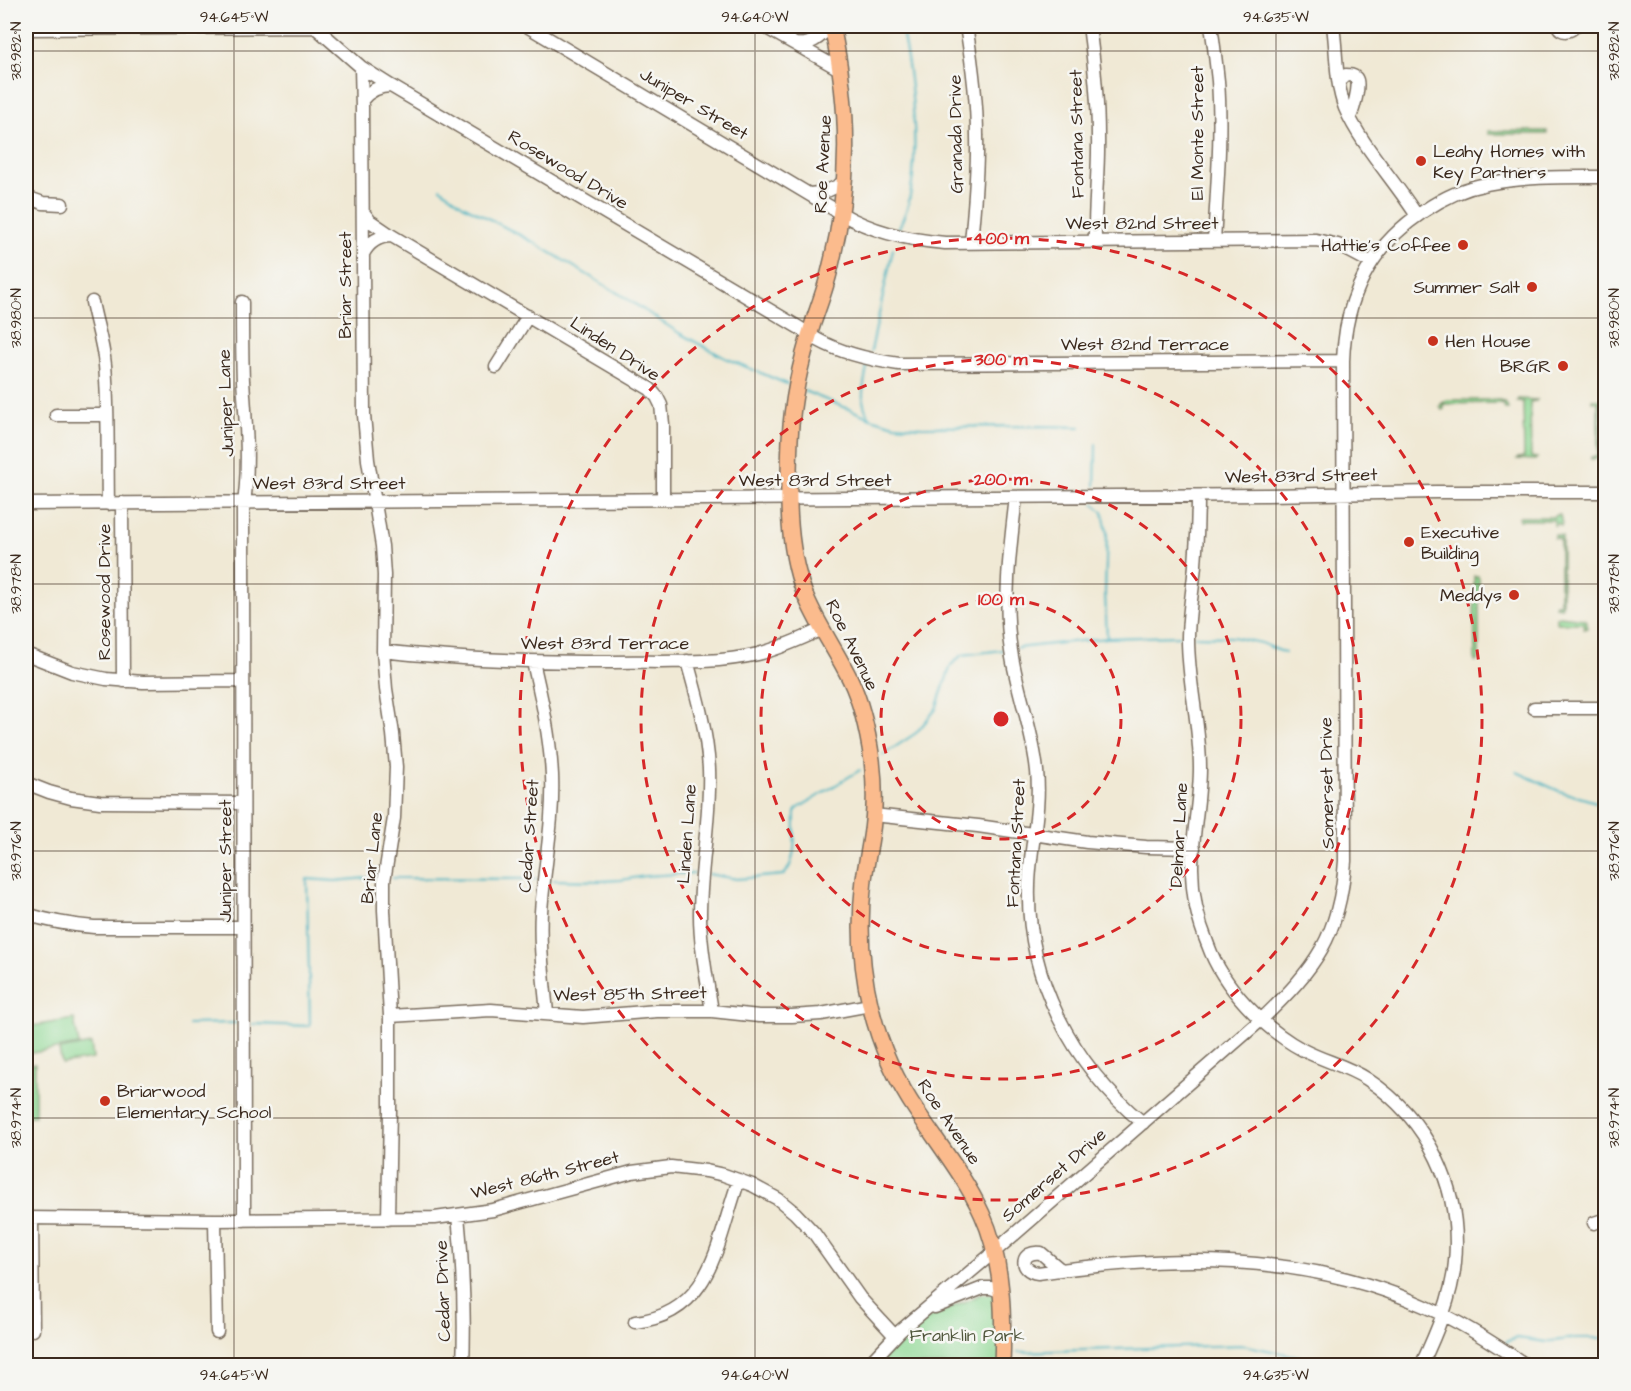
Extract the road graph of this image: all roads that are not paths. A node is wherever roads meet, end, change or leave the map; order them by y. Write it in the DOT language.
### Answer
graph roads {
  1 [pos="275,26"];
  2 [pos="315,26"];
  3 [pos="527,26"];
  4 [pos="763,26"];
  5 [pos="830,26"];
  6 [pos="966,26"];
  7 [pos="1089,26"];
  8 [pos="1211,26"];
  9 [pos="1333,26"];
  10 [pos="1558,26"];
  11 [pos="1575,26"];
  12 [pos="26,29"];
  13 [pos="793,43"];
  14 [pos="361,67"];
  15 [pos="841,70"];
  16 [pos="1339,81"];
  17 [pos="391,86"];
  18 [pos="362,100"];
  19 [pos="1350,117"];
  20 [pos="1605,177"];
  21 [pos="845,181"];
  22 [pos="810,194"];
  23 [pos="26,197"];
  24 [pos="62,204"];
  25 [pos="363,212"];
  26 [pos="842,214"];
  27 [pos="1417,216"];
  28 [pos="392,236"];
  29 [pos="1214,241"];
  30 [pos="1095,242"];
  31 [pos="971,243"];
  32 [pos="363,254"];
  33 [pos="1370,262"];
  34 [pos="92,302"];
  35 [pos="242,302"];
  36 [pos="528,316"];
  37 [pos="810,335"];
  38 [pos="1342,361"];
  39 [pos="496,367"];
  40 [pos="56,415"];
  41 [pos="107,415"];
  42 [pos="1605,492"];
  43 [pos="1343,493"];
  44 [pos="1198,496"];
  45 [pos="1016,497"];
  46 [pos="663,499"];
  47 [pos="790,499"];
  48 [pos="375,501"];
  49 [pos="244,502"];
  50 [pos="122,503"];
  51 [pos="26,504"];
  52 [pos="108,504"];
  53 [pos="822,629"];
  54 [pos="383,651"];
  55 [pos="26,654"];
  56 [pos="687,661"];
  57 [pos="533,662"];
  58 [pos="123,681"];
  59 [pos="243,681"];
  60 [pos="1534,708"];
  61 [pos="1605,708"];
  62 [pos="26,783"];
  63 [pos="243,803"];
  64 [pos="873,815"];
  65 [pos="1034,835"];
  66 [pos="1194,848"];
  67 [pos="26,914"];
  68 [pos="243,927"];
  69 [pos="870,1005"];
  70 [pos="712,1011"];
  71 [pos="547,1013"];
  72 [pos="390,1016"];
  73 [pos="1262,1018"];
  74 [pos="1143,1123"];
  75 [pos="739,1180"];
  76 [pos="458,1215"];
  77 [pos="29,1218"];
  78 [pos="388,1219"];
  79 [pos="215,1220"];
  80 [pos="244,1220"];
  81 [pos="994,1252"];
  82 [pos="1062,1270"];
  83 [pos="1000,1291"];
  84 [pos="921,1314"];
  85 [pos="1442,1314"];
  86 [pos="635,1322"];
  87 [pos="33,1330"];
  88 [pos="217,1332"];
  89 [pos="895,1336"];
  90 [pos="463,1365"];
  91 [pos="867,1365"];
  92 [pos="1002,1365"];
  93 [pos="1420,1365"];
  94 [pos="1527,1365"];
  1 -- 2 [label="street"];
  1 -- 12 [label="street"];
  2 -- 14 [label="street, Rosewood Drive"];
  3 -- 22 [label="street, Juniper Street"];
  4 -- 13 [label="street"];
  5 -- 13 [label="street"];
  5 -- 15 [label="main road, Roe Avenue"];
  6 -- 31 [label="street, Granada Drive"];
  7 -- 30 [label="street, Fontana Street"];
  8 -- 29 [label="street, El Monte Street"];
  9 -- 16 [label="street"];
  10 -- 11 [label="street"];
  13 -- 15 [label="street"];
  14 -- 17 [label="street, Rosewood Drive"];
  14 -- 18 [label="street, Briar Street"];
  15 -- 21 [label="main road, Roe Avenue"];
  16 -- 19 [label="street"];
  16 -- 19 [label="street"];
  17 -- 18 [label="street"];
  17 -- 37 [label="street, Rosewood Drive"];
  18 -- 25 [label="street, Briar Street"];
  19 -- 27 [label="street"];
  20 -- 27 [label="street, Somerset Drive"];
  21 -- 22 [label="street"];
  21 -- 26 [label="main road, Roe Avenue"];
  22 -- 26 [label="street, Juniper Street"];
  23 -- 24 [label="street"];
  25 -- 28 [label="street, Linden Drive"];
  25 -- 32 [label="street, Briar Street"];
  26 -- 31 [label="street, West 82nd Street"];
  26 -- 37 [label="main road, Roe Avenue"];
  27 -- 33 [label="street, Somerset Drive"];
  28 -- 32 [label="street"];
  28 -- 36 [label="street, Linden Drive"];
  29 -- 30 [label="street, West 82nd Street"];
  29 -- 33 [label="street, West 82nd Street"];
  30 -- 31 [label="street, West 82nd Street"];
  32 -- 48 [label="street, Briar Street"];
  33 -- 38 [label="street, Somerset Drive"];
  34 -- 41 [label="street"];
  35 -- 49 [label="street, Juniper Lane"];
  36 -- 39 [label="street"];
  36 -- 46 [label="street, Linden Drive"];
  37 -- 38 [label="street, West 82nd Terrace"];
  37 -- 47 [label="main road, Roe Avenue"];
  38 -- 43 [label="street, Somerset Drive"];
  40 -- 41 [label="street"];
  41 -- 52 [label="street"];
  42 -- 43 [label="street, West 83rd Street"];
  43 -- 44 [label="street, West 83rd Street"];
  43 -- 73 [label="street, Somerset Drive"];
  44 -- 45 [label="street, West 83rd Street"];
  44 -- 66 [label="street, Delmar Lane"];
  45 -- 47 [label="street, West 83rd Street"];
  45 -- 65 [label="street, Fontana Street"];
  46 -- 47 [label="street, West 83rd Street"];
  46 -- 48 [label="street, West 83rd Street"];
  47 -- 53 [label="main road, Roe Avenue"];
  48 -- 49 [label="street, West 83rd Street"];
  48 -- 54 [label="street, Briar Lane"];
  49 -- 50 [label="street, West 83rd Street"];
  49 -- 59 [label="street, Juniper Street"];
  50 -- 52 [label="street, West 83rd Street"];
  50 -- 58 [label="street, Rosewood Drive"];
  51 -- 52 [label="street, West 83rd Street"];
  53 -- 56 [label="street, West 83rd Terrace"];
  53 -- 64 [label="main road, Roe Avenue"];
  54 -- 57 [label="street, West 83rd Terrace"];
  54 -- 72 [label="street, Briar Lane"];
  55 -- 58 [label="street"];
  56 -- 57 [label="street, West 83rd Terrace"];
  56 -- 70 [label="street, Linden Lane"];
  57 -- 71 [label="street, Cedar Street"];
  58 -- 59 [label="street"];
  59 -- 63 [label="street, Juniper Street"];
  60 -- 61 [label="street"];
  62 -- 63 [label="street"];
  63 -- 68 [label="street, Juniper Street"];
  64 -- 65 [label="street"];
  64 -- 69 [label="main road, Roe Avenue"];
  65 -- 66 [label="street"];
  65 -- 74 [label="street, Fontana Street"];
  66 -- 73 [label="street, Delmar Lane"];
  67 -- 68 [label="street"];
  68 -- 80 [label="street, Juniper Street"];
  69 -- 70 [label="street, West 85th Street"];
  69 -- 81 [label="main road, Roe Avenue"];
  70 -- 71 [label="street, West 85th Street"];
  71 -- 72 [label="street, West 85th Street"];
  72 -- 78 [label="street, Briar Lane"];
  73 -- 74 [label="street, Somerset Drive"];
  73 -- 85 [label="street, Delmar Lane"];
  74 -- 81 [label="street, Somerset Drive"];
  75 -- 76 [label="street, West 86th Street"];
  75 -- 86 [label="street"];
  75 -- 89 [label="street, West 86th Street"];
  76 -- 78 [label="street, West 86th Street"];
  76 -- 90 [label="street, Cedar Drive"];
  77 -- 79 [label="street, West 86th Street"];
  77 -- 87 [label="street"];
  78 -- 80 [label="street, West 86th Street"];
  79 -- 80 [label="street, West 86th Street"];
  79 -- 88 [label="street"];
  81 -- 83 [label="main road, Roe Avenue"];
  81 -- 84 [label="street, Somerset Drive"];
  82 -- 85 [label="street"];
  83 -- 84 [label="street"];
  83 -- 92 [label="main road, Roe Avenue"];
  84 -- 89 [label="street, Somerset Drive"];
  85 -- 93 [label="street, Delmar Lane"];
  85 -- 94 [label="street"];
  89 -- 91 [label="street, Somerset Drive"];
}
